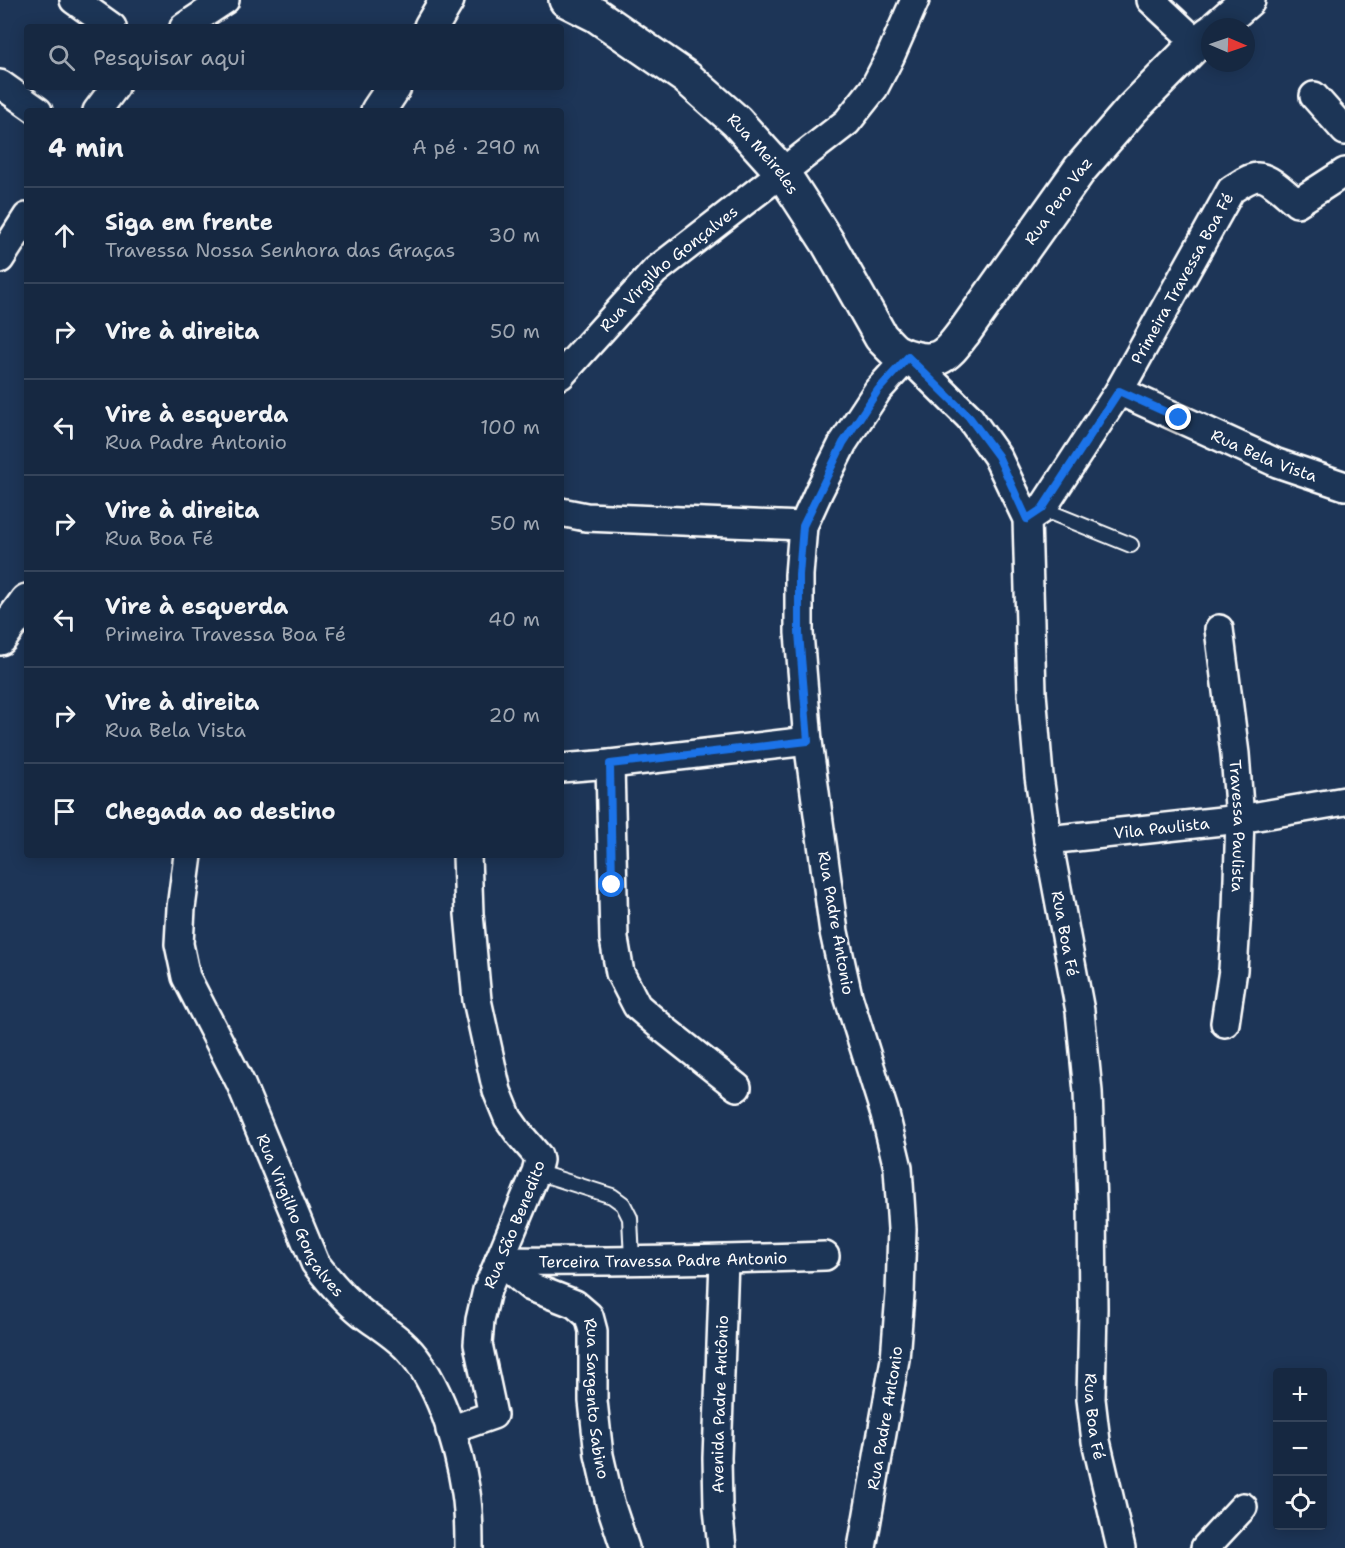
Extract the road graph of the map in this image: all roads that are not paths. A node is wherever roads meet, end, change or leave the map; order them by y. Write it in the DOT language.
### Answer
graph roads {
  1 [pos="74,0"];
  2 [pos="225,0"];
  3 [pos="447,0"];
  4 [pos="566,0"];
  5 [pos="915,0"];
  6 [pos="1150,0"];
  7 [pos="1248,0"];
  8 [pos="600,8"];
  9 [pos="1227,18"];
  10 [pos="108,24"];
  11 [pos="189,24"];
  12 [pos="433,24"];
  13 [pos="1201,30"];
  14 [pos="1201,41"];
  15 [pos="0,84"];
  16 [pos="113,90"];
  17 [pos="392,90"];
  18 [pos="1314,96"];
  19 [pos="35,108"];
  20 [pos="99,108"];
  21 [pos="380,108"];
  22 [pos="1345,131"];
  23 [pos="782,172"];
  24 [pos="1345,172"];
  25 [pos="24,222"];
  26 [pos="0,259"];
  27 [pos="908,357"];
  28 [pos="564,372"];
  29 [pos="1119,391"];
  30 [pos="1345,486"];
  31 [pos="564,513"];
  32 [pos="1035,514"];
  33 [pos="803,526"];
  34 [pos="1131,545"];
  35 [pos="24,605"];
  36 [pos="1219,629"];
  37 [pos="0,638"];
  38 [pos="808,741"];
  39 [pos="610,764"];
  40 [pos="564,768"];
  41 [pos="1345,801"];
  42 [pos="1240,819"];
  43 [pos="1048,840"];
  44 [pos="188,858"];
  45 [pos="466,858"];
  46 [pos="1226,1023"];
  47 [pos="737,1087"];
  48 [pos="536,1172"];
  49 [pos="825,1256"];
  50 [pos="632,1260"];
  51 [pos="724,1260"];
  52 [pos="499,1261"];
  53 [pos="450,1430"];
  54 [pos="1243,1507"];
  55 [pos="469,1548"];
  56 [pos="625,1548"];
  57 [pos="722,1548"];
  58 [pos="862,1548"];
  59 [pos="1121,1548"];
  60 [pos="1205,1548"];
  1 -- 10 [label="street"];
  2 -- 11 [label="street"];
  3 -- 12 [label="main road"];
  4 -- 8 [label="main road, Rua Meireles"];
  5 -- 23 [label="street, Rua Virgilho Gonçalves"];
  6 -- 13 [label="street"];
  7 -- 9 [label="main road, Rua Pero Vaz"];
  8 -- 23 [label="main road, Rua Meireles"];
  14 -- 27 [label="main road, Rua Pero Vaz"];
  15 -- 19 [label="street"];
  16 -- 20 [label="street"];
  17 -- 21 [label="main road"];
  18 -- 22 [label="street"];
  23 -- 27 [label="main road, Rua Meireles"];
  23 -- 28 [label="street, Rua Virgilho Gonçalves"];
  24 -- 29 [label="street, Primeira Travessa Boa Fé"];
  25 -- 26 [label="street"];
  27 -- 32 [label="street, Rua Boa Fé"];
  27 -- 33 [label="street, Rua Padre Antonio"];
  29 -- 30 [label="street, Rua Bela Vista"];
  29 -- 32 [label="street, Primeira Travessa Boa Fé"];
  31 -- 33 [label="street"];
  32 -- 34 [label="lane"];
  32 -- 43 [label="street, Rua Boa Fé"];
  33 -- 38 [label="street, Rua Padre Antonio"];
  35 -- 37 [label="main road"];
  36 -- 42 [label="street, Travessa Paulista"];
  38 -- 39 [label="street"];
  38 -- 58 [label="street, Rua Padre Antonio"];
  39 -- 40 [label="street"];
  39 -- 47 [label="street"];
  41 -- 42 [label="street, Vila Paulista"];
  42 -- 43 [label="street, Vila Paulista"];
  42 -- 46 [label="street, Travessa Paulista"];
  43 -- 59 [label="street, Rua Boa Fé"];
  44 -- 53 [label="street, Rua Virgilho Gonçalves"];
  45 -- 48 [label="street, Rua São Benedito"];
  48 -- 50 [label="lane"];
  48 -- 52 [label="street, Rua São Benedito"];
  49 -- 51 [label="street, Terceira Travessa Padre Antonio"];
  50 -- 51 [label="street, Terceira Travessa Padre Antonio"];
  50 -- 52 [label="street, Terceira Travessa Padre Antonio"];
  51 -- 57 [label="street, Avenida Padre Antônio"];
  52 -- 53 [label="street, Rua São Benedito"];
  52 -- 56 [label="street, Rua Sargento Sabino"];
  53 -- 55 [label="street, Rua Virgilho Gonçalves"];
  54 -- 60 [label="street"];
}
